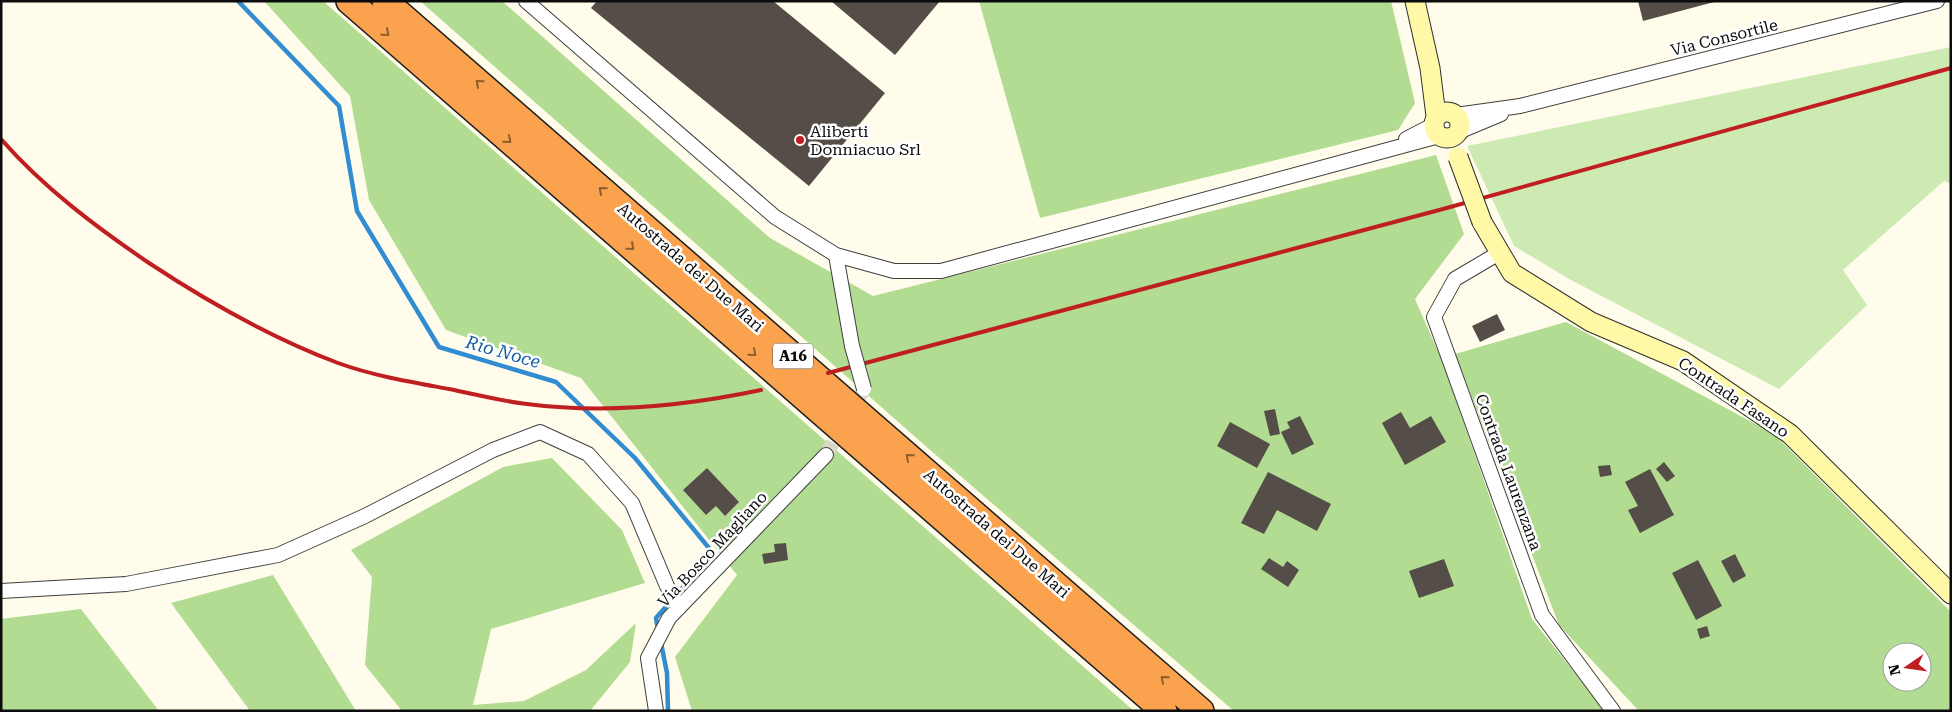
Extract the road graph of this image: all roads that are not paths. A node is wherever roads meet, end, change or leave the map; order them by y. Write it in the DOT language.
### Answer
graph roads {
  1 [pos="349,1"];
  2 [pos="385,1"];
  3 [pos="526,1"];
  4 [pos="1415,1"];
  5 [pos="1937,1"];
  6 [pos="1446,126"];
  7 [pos="1499,253"];
  8 [pos="836,255"];
  9 [pos="864,389"];
  10 [pos="826,454"];
  11 [pos="1,591"];
  12 [pos="1951,594"];
  13 [pos="679,608"];
  14 [pos="656,711"];
  15 [pos="1164,711"];
  16 [pos="1201,711"];
  17 [pos="1613,711"];
  1 -- 15 [label="highway, Autostrada dei Due Mari / A16, one-way"];
  16 -- 2 [label="highway, Autostrada dei Due Mari / A16, one-way"];
  3 -- 8 [label="street, Via Consortile"];
  4 -- 6 [label="main road, Contrada Fasano"];
  5 -- 6 [label="street, Via Consortile"];
  6 -- 7 [label="main road, Contrada Fasano, bridge"];
  6 -- 8 [label="street, Via Consortile"];
  7 -- 12 [label="main road, Contrada Fasano"];
  7 -- 17 [label="street, Contrada Laurenzana"];
  8 -- 9 [label="street, bridge"];
  10 -- 13 [label="street, Via Bosco Magliano"];
  11 -- 13 [label="street"];
  13 -- 14 [label="street, Via Bosco Magliano"];
}
